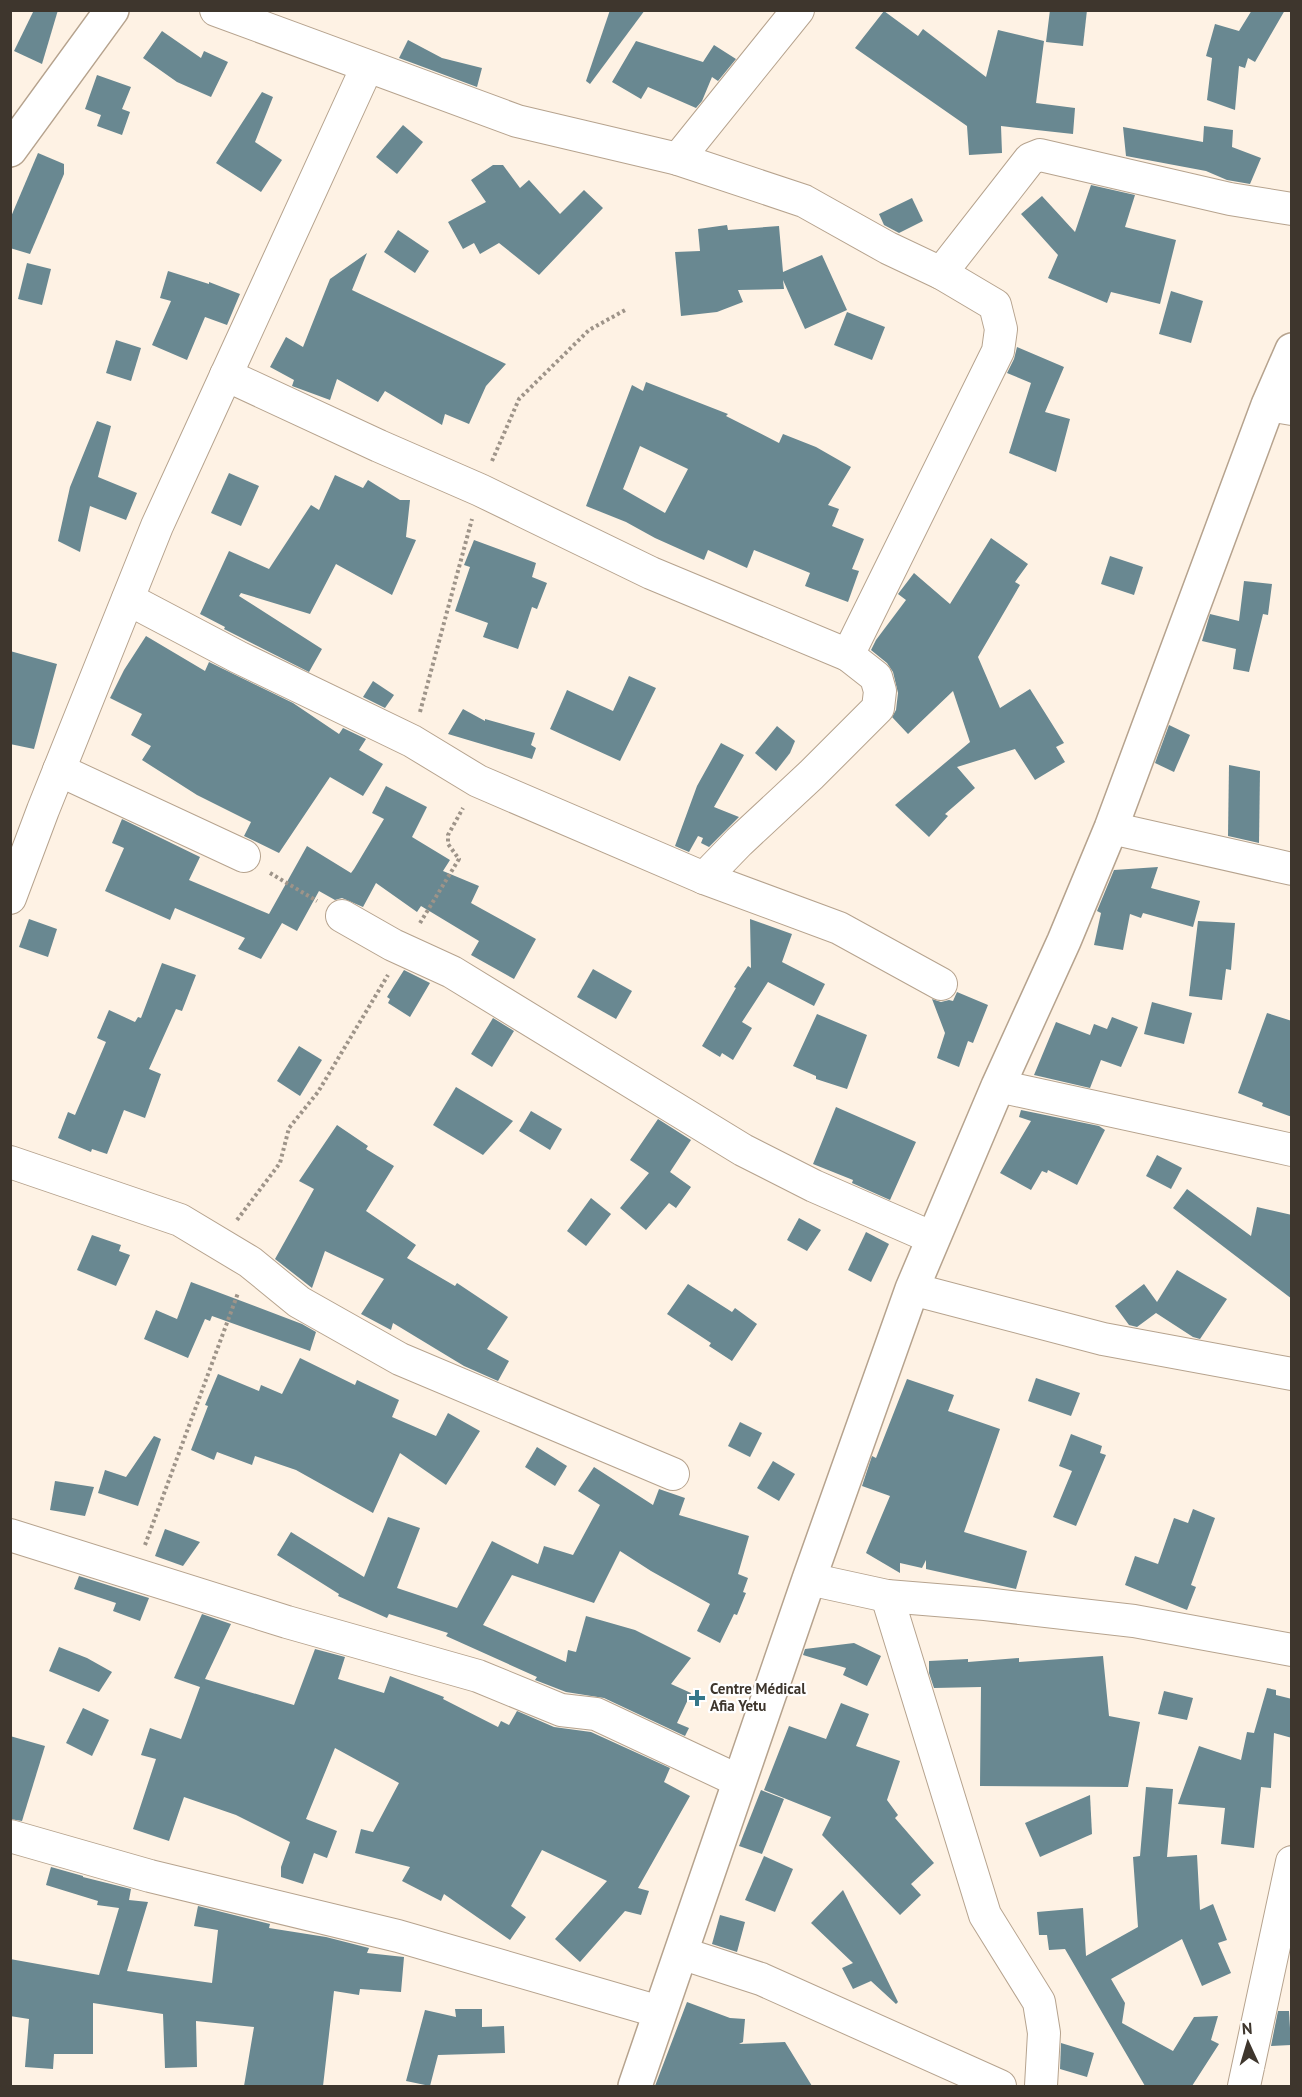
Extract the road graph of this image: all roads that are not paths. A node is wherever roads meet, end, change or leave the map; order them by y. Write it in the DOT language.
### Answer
graph roads {
  1 [pos="112,10"];
  2 [pos="216,10"];
  3 [pos="798,10"];
  4 [pos="367,67"];
  5 [pos="10,150"];
  6 [pos="678,159"];
  7 [pos="1292,209"];
  8 [pos="940,273"];
  9 [pos="1292,350"];
  10 [pos="226,375"];
  11 [pos="1280,407"];
  12 [pos="128,599"];
  13 [pos="848,655"];
  14 [pos="59,770"];
  15 [pos="1111,828"];
  16 [pos="244,856"];
  17 [pos="1292,869"];
  18 [pos="704,878"];
  19 [pos="10,898"];
  20 [pos="342,916"];
  21 [pos="941,984"];
  22 [pos="998,1086"];
  23 [pos="1292,1150"];
  24 [pos="10,1162"];
  25 [pos="933,1238"];
  26 [pos="912,1289"];
  27 [pos="1292,1374"];
  28 [pos="673,1473"];
  29 [pos="10,1535"];
  30 [pos="810,1579"];
  31 [pos="886,1596"];
  32 [pos="1292,1650"];
  33 [pos="740,1781"];
  34 [pos="10,1836"];
  35 [pos="1292,1862"];
  36 [pos="681,1953"];
  37 [pos="660,2012"];
  38 [pos="635,2086"];
  39 [pos="1000,2086"];
  40 [pos="1041,2086"];
  41 [pos="1244,2086"];
  1 -- 5 [label="street"];
  2 -- 4 [label="street"];
  3 -- 6 [label="street"];
  4 -- 6 [label="street"];
  4 -- 10 [label="street"];
  6 -- 8 [label="street"];
  7 -- 8 [label="street"];
  8 -- 13 [label="street"];
  9 -- 11 [label="street"];
  10 -- 12 [label="street"];
  10 -- 13 [label="street"];
  11 -- 15 [label="street"];
  12 -- 14 [label="street"];
  12 -- 18 [label="street"];
  13 -- 18 [label="street"];
  14 -- 16 [label="street"];
  14 -- 19 [label="street"];
  15 -- 17 [label="street"];
  15 -- 22 [label="street"];
  18 -- 21 [label="street"];
  20 -- 25 [label="street"];
  22 -- 23 [label="street"];
  22 -- 25 [label="street"];
  24 -- 28 [label="street"];
  25 -- 26 [label="street"];
  26 -- 27 [label="street"];
  26 -- 30 [label="street"];
  29 -- 33 [label="street"];
  30 -- 31 [label="street"];
  30 -- 33 [label="street"];
  31 -- 32 [label="street"];
  31 -- 40 [label="street"];
  33 -- 36 [label="street"];
  34 -- 37 [label="street"];
  35 -- 41 [label="street"];
  36 -- 37 [label="street"];
  36 -- 39 [label="street"];
  37 -- 38 [label="street"];
}
